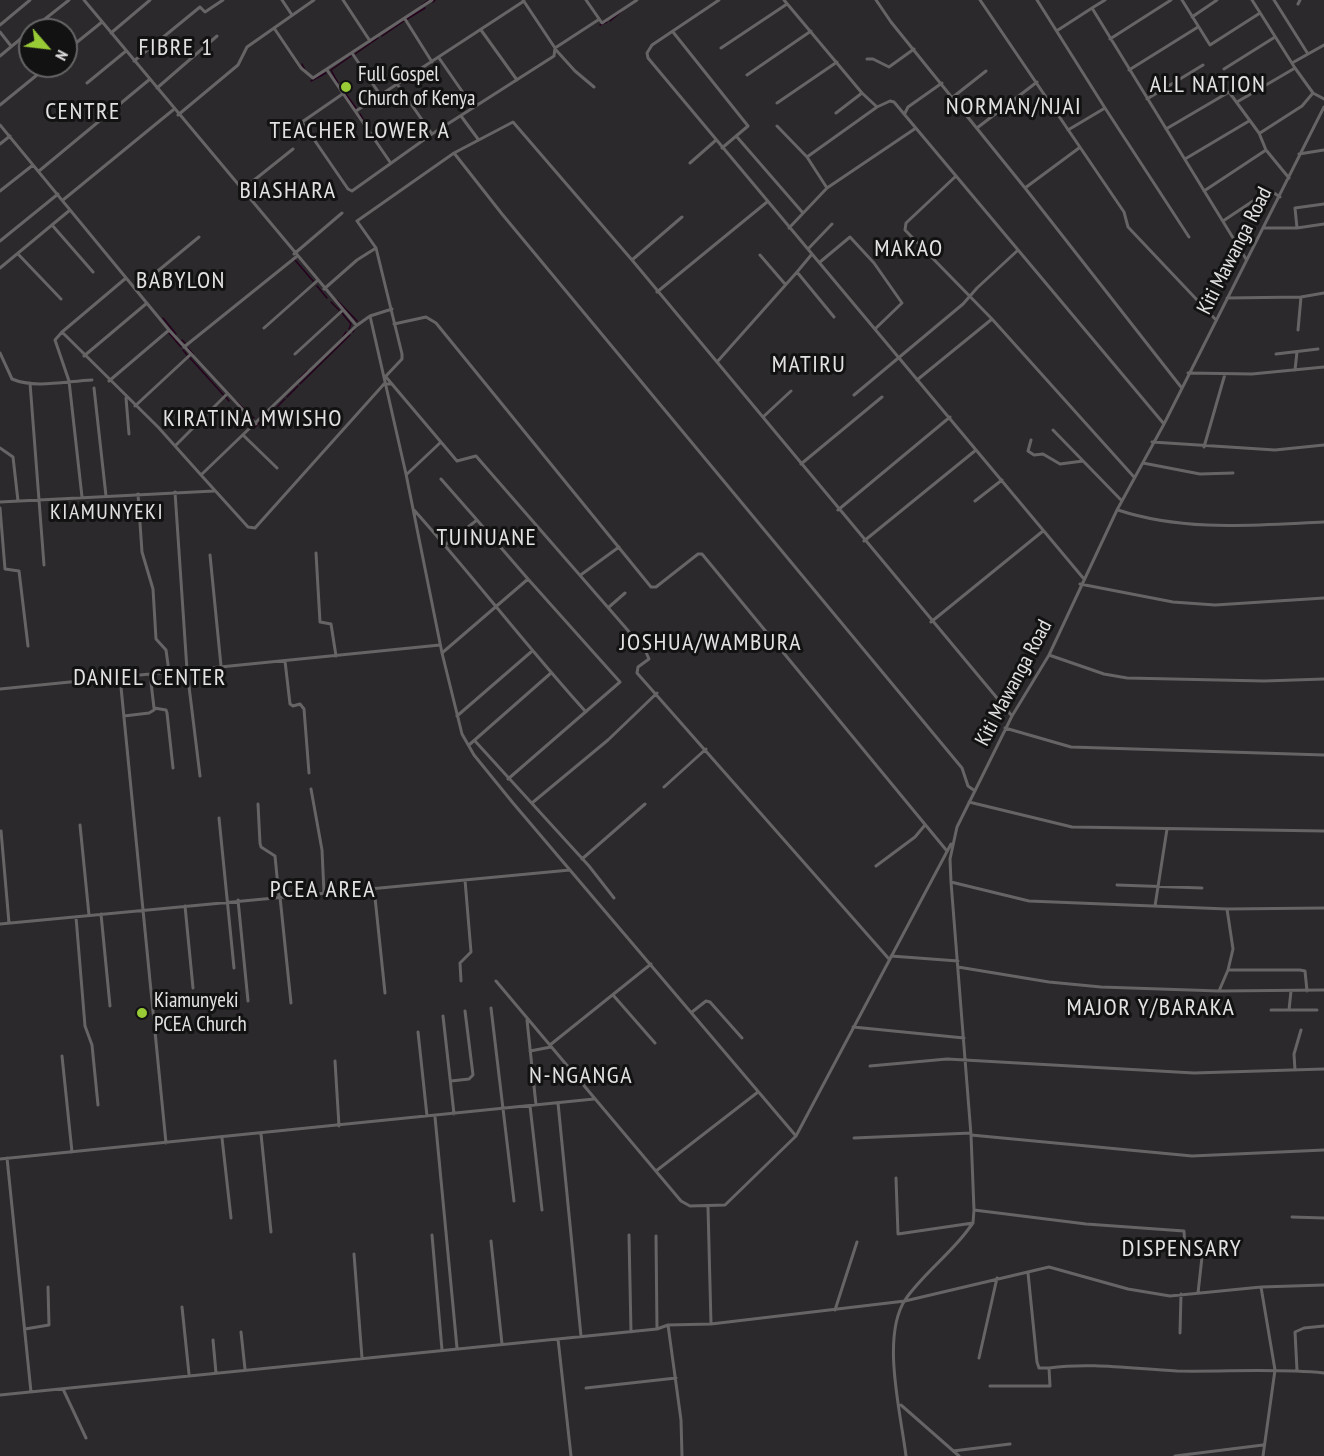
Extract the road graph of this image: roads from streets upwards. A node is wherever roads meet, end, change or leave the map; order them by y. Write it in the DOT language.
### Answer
graph roads {
  1 [pos="30,0"];
  2 [pos="69,0"];
  3 [pos="84,0"];
  4 [pos="150,0"];
  5 [pos="222,0"];
  6 [pos="282,0"];
  7 [pos="314,0"];
  8 [pos="344,0"];
  9 [pos="432,0"];
  10 [pos="585,0"];
  11 [pos="637,0"];
  12 [pos="719,0"];
  13 [pos="876,0"];
  14 [pos="980,0"];
  15 [pos="1037,0"];
  16 [pos="1104,0"];
  17 [pos="1171,0"];
  18 [pos="1182,0"];
  19 [pos="1217,0"];
  20 [pos="1252,0"];
  21 [pos="1274,0"];
  22 [pos="523,1"];
  23 [pos="786,2"];
  24 [pos="1092,8"];
  25 [pos="1260,13"];
  26 [pos="292,15"];
  27 [pos="1192,17"];
  28 [pos="47,18"];
  29 [pos="405,19"];
  30 [pos="598,20"];
  31 [pos="102,22"];
  32 [pos="0,25"];
  33 [pos="1198,27"];
  34 [pos="274,28"];
  35 [pos="481,30"];
  36 [pos="811,31"];
  37 [pos="1058,31"];
  38 [pos="0,32"];
  39 [pos="673,32"];
  40 [pos="111,33"];
  41 [pos="217,36"];
  42 [pos="1275,37"];
  43 [pos="1110,39"];
  44 [pos="18,41"];
  45 [pos="78,41"];
  46 [pos="370,41"];
  47 [pos="1324,45"];
  48 [pos="11,46"];
  49 [pos="721,48"];
  50 [pos="556,49"];
  51 [pos="914,49"];
  52 [pos="126,51"];
  53 [pos="352,53"];
  54 [pos="1308,54"];
  55 [pos="0,56"];
  56 [pos="440,58"];
  57 [pos="867,59"];
  58 [pos="134,61"];
  59 [pos="432,62"];
  60 [pos="837,62"];
  61 [pos="1292,63"];
  62 [pos="1203,65"];
  63 [pos="1295,68"];
  64 [pos="1224,69"];
  65 [pos="327,70"];
  66 [pos="1129,70"];
  67 [pos="987,71"];
  68 [pos="747,75"];
  69 [pos="33,78"];
  70 [pos="150,79"];
  71 [pos="517,80"];
  72 [pos="1037,82"];
  73 [pos="87,83"];
  74 [pos="397,84"];
  75 [pos="942,84"];
  76 [pos="594,87"];
  77 [pos="157,88"];
  78 [pos="344,93"];
  79 [pos="862,93"];
  80 [pos="1312,93"];
  81 [pos="381,96"];
  82 [pos="953,97"];
  83 [pos="1147,99"];
  84 [pos="1324,99"];
  85 [pos="1238,102"];
  86 [pos="777,103"];
  87 [pos="0,105"];
  88 [pos="877,106"];
  89 [pos="473,107"];
  90 [pos="1324,107"];
  91 [pos="1105,108"];
  92 [pos="173,109"];
  93 [pos="356,111"];
  94 [pos="836,113"];
  95 [pos="905,113"];
  96 [pos="178,115"];
  97 [pos="461,116"];
  98 [pos="1249,121"];
  99 [pos="0,125"];
  100 [pos="777,126"];
  101 [pos="916,128"];
  102 [pos="976,128"];
  103 [pos="1068,129"];
  104 [pos="1166,129"];
  105 [pos="1259,133"];
  106 [pos="432,134"];
  107 [pos="9,136"];
  108 [pos="737,137"];
  109 [pos="478,139"];
  110 [pos="716,141"];
  111 [pos="0,144"];
  112 [pos="722,148"];
  113 [pos="1079,148"];
  114 [pos="293,149"];
  115 [pos="1266,150"];
  116 [pos="1324,150"];
  117 [pos="454,153"];
  118 [pos="1299,154"];
  119 [pos="807,157"];
  120 [pos="1185,159"];
  121 [pos="690,162"];
  122 [pos="391,163"];
  123 [pos="33,165"];
  124 [pos="39,171"];
  125 [pos="956,176"];
  126 [pos="1289,178"];
  127 [pos="827,188"];
  128 [pos="1025,188"];
  129 [pos="242,190"];
  130 [pos="0,191"];
  131 [pos="1204,191"];
  132 [pos="58,194"];
  133 [pos="1280,197"];
  134 [pos="63,200"];
  135 [pos="767,202"];
  136 [pos="1324,204"];
  137 [pos="71,210"];
  138 [pos="342,213"];
  139 [pos="803,213"];
  140 [pos="682,217"];
  141 [pos="1223,221"];
  142 [pos="832,224"];
  143 [pos="1324,224"];
  144 [pos="52,225"];
  145 [pos="789,228"];
  146 [pos="1262,228"];
  147 [pos="1297,228"];
  148 [pos="199,237"];
  149 [pos="1189,237"];
  150 [pos="0,241"];
  151 [pos="376,248"];
  152 [pos="808,249"];
  153 [pos="1017,251"];
  154 [pos="18,254"];
  155 [pos="812,254"];
  156 [pos="295,255"];
  157 [pos="760,255"];
  158 [pos="632,260"];
  159 [pos="1246,260"];
  160 [pos="820,262"];
  161 [pos="0,267"];
  162 [pos="93,272"];
  163 [pos="797,272"];
  164 [pos="126,278"];
  165 [pos="317,281"];
  166 [pos="785,285"];
  167 [pos="135,289"];
  168 [pos="324,289"];
  169 [pos="657,292"];
  170 [pos="1324,293"];
  171 [pos="970,296"];
  172 [pos="1301,297"];
  173 [pos="1227,298"];
  174 [pos="61,300"];
  175 [pos="147,303"];
  176 [pos="392,309"];
  177 [pos="343,310"];
  178 [pos="370,316"];
  179 [pos="834,317"];
  180 [pos="992,319"];
  181 [pos="1216,320"];
  182 [pos="394,324"];
  183 [pos="356,326"];
  184 [pos="264,328"];
  185 [pos="875,329"];
  186 [pos="169,330"];
  187 [pos="1298,330"];
  188 [pos="62,332"];
  189 [pos="184,347"];
  190 [pos="1318,349"];
  191 [pos="1297,351"];
  192 [pos="0,353"];
  193 [pos="295,354"];
  194 [pos="1276,354"];
  195 [pos="190,355"];
  196 [pos="84,356"];
  197 [pos="898,357"];
  198 [pos="717,362"];
  199 [pos="1324,367"];
  200 [pos="1295,370"];
  201 [pos="1188,373"];
  202 [pos="1225,374"];
  203 [pos="385,377"];
  204 [pos="92,380"];
  205 [pos="917,380"];
  206 [pos="69,381"];
  207 [pos="110,381"];
  208 [pos="30,383"];
  209 [pos="384,384"];
  210 [pos="390,384"];
  211 [pos="1181,387"];
  212 [pos="94,388"];
  213 [pos="791,391"];
  214 [pos="226,395"];
  215 [pos="854,395"];
  216 [pos="126,396"];
  217 [pos="882,397"];
  218 [pos="135,406"];
  219 [pos="763,417"];
  220 [pos="950,417"];
  221 [pos="256,424"];
  222 [pos="1164,424"];
  223 [pos="1053,430"];
  224 [pos="129,434"];
  225 [pos="243,435"];
  226 [pos="1031,440"];
  227 [pos="441,442"];
  228 [pos="1152,442"];
  229 [pos="1324,445"];
  230 [pos="176,446"];
  231 [pos="1204,447"];
  232 [pos="0,448"];
  233 [pos="976,450"];
  234 [pos="1083,461"];
  235 [pos="1143,463"];
  236 [pos="801,464"];
  237 [pos="277,468"];
  238 [pos="1233,473"];
  239 [pos="406,474"];
  240 [pos="201,475"];
  241 [pos="1134,477"];
  242 [pos="441,479"];
  243 [pos="1002,480"];
  244 [pos="213,491"];
  245 [pos="175,492"];
  246 [pos="138,494"];
  247 [pos="106,496"];
  248 [pos="82,497"];
  249 [pos="40,500"];
  250 [pos="18,501"];
  251 [pos="975,501"];
  252 [pos="1122,501"];
  253 [pos="0,502"];
  254 [pos="0,508"];
  255 [pos="412,508"];
  256 [pos="838,510"];
  257 [pos="1117,510"];
  258 [pos="477,520"];
  259 [pos="1324,522"];
  260 [pos="1043,531"];
  261 [pos="864,541"];
  262 [pos="445,545"];
  263 [pos="619,547"];
  264 [pos="316,552"];
  265 [pos="210,555"];
  266 [pos="44,565"];
  267 [pos="581,575"];
  268 [pos="528,579"];
  269 [pos="1084,579"];
  270 [pos="1080,584"];
  271 [pos="625,593"];
  272 [pos="1324,598"];
  273 [pos="496,608"];
  274 [pos="609,608"];
  275 [pos="932,622"];
  276 [pos="440,645"];
  277 [pos="28,646"];
  278 [pos="531,652"];
  279 [pos="442,653"];
  280 [pos="336,656"];
  281 [pos="1049,656"];
  282 [pos="285,661"];
  283 [pos="221,666"];
  284 [pos="187,670"];
  285 [pos="169,672"];
  286 [pos="150,674"];
  287 [pos="551,674"];
  288 [pos="120,677"];
  289 [pos="1324,679"];
  290 [pos="0,689"];
  291 [pos="657,693"];
  292 [pos="154,709"];
  293 [pos="586,711"];
  294 [pos="124,716"];
  295 [pos="457,716"];
  296 [pos="1012,716"];
  297 [pos="1005,728"];
  298 [pos="475,741"];
  299 [pos="468,746"];
  300 [pos="706,749"];
  301 [pos="1324,755"];
  302 [pos="173,768"];
  303 [pos="309,773"];
  304 [pos="200,776"];
  305 [pos="508,779"];
  306 [pos="664,787"];
  307 [pos="311,789"];
  308 [pos="975,791"];
  309 [pos="969,802"];
  310 [pos="532,803"];
  311 [pos="258,804"];
  312 [pos="645,804"];
  313 [pos="219,818"];
  314 [pos="80,825"];
  315 [pos="925,825"];
  316 [pos="1167,829"];
  317 [pos="1,831"];
  318 [pos="1324,831"];
  319 [pos="952,840"];
  320 [pos="947,851"];
  321 [pos="582,859"];
  322 [pos="876,866"];
  323 [pos="570,870"];
  324 [pos="465,880"];
  325 [pos="951,882"];
  326 [pos="1118,885"];
  327 [pos="374,888"];
  328 [pos="1159,888"];
  329 [pos="1202,888"];
  330 [pos="324,893"];
  331 [pos="279,897"];
  332 [pos="614,898"];
  333 [pos="238,900"];
  334 [pos="227,902"];
  335 [pos="185,906"];
  336 [pos="1155,906"];
  337 [pos="1324,908"];
  338 [pos="1227,909"];
  339 [pos="144,910"];
  340 [pos="101,914"];
  341 [pos="89,915"];
  342 [pos="76,916"];
  343 [pos="9,923"];
  344 [pos="0,924"];
  345 [pos="890,958"];
  346 [pos="958,961"];
  347 [pos="651,964"];
  348 [pos="958,967"];
  349 [pos="234,968"];
  350 [pos="1228,970"];
  351 [pos="461,981"];
  352 [pos="496,981"];
  353 [pos="193,988"];
  354 [pos="1324,990"];
  355 [pos="1219,991"];
  356 [pos="1291,991"];
  357 [pos="1307,991"];
  358 [pos="385,993"];
  359 [pos="613,995"];
  360 [pos="248,1001"];
  361 [pos="291,1003"];
  362 [pos="110,1006"];
  363 [pos="491,1008"];
  364 [pos="1271,1010"];
  365 [pos="1317,1010"];
  366 [pos="465,1011"];
  367 [pos="1289,1011"];
  368 [pos="692,1012"];
  369 [pos="443,1016"];
  370 [pos="527,1018"];
  371 [pos="853,1027"];
  372 [pos="1300,1030"];
  373 [pos="418,1032"];
  374 [pos="742,1038"];
  375 [pos="964,1038"];
  376 [pos="655,1043"];
  377 [pos="551,1046"];
  378 [pos="530,1051"];
  379 [pos="62,1056"];
  380 [pos="966,1060"];
  381 [pos="335,1061"];
  382 [pos="870,1066"];
  383 [pos="1295,1070"];
  384 [pos="1324,1070"];
  385 [pos="451,1081"];
  386 [pos="758,1092"];
  387 [pos="594,1099"];
  388 [pos="558,1103"];
  389 [pos="98,1105"];
  390 [pos="536,1105"];
  391 [pos="530,1106"];
  392 [pos="503,1108"];
  393 [pos="454,1114"];
  394 [pos="427,1116"];
  395 [pos="435,1117"];
  396 [pos="339,1126"];
  397 [pos="261,1134"];
  398 [pos="971,1134"];
  399 [pos="795,1136"];
  400 [pos="222,1138"];
  401 [pos="854,1138"];
  402 [pos="166,1143"];
  403 [pos="1324,1149"];
  404 [pos="72,1152"];
  405 [pos="7,1158"];
  406 [pos="0,1159"];
  407 [pos="656,1171"];
  408 [pos="896,1178"];
  409 [pos="514,1202"];
  410 [pos="708,1207"];
  411 [pos="542,1210"];
  412 [pos="974,1210"];
  413 [pos="1292,1217"];
  414 [pos="231,1218"];
  415 [pos="1324,1218"];
  416 [pos="973,1223"];
  417 [pos="271,1232"];
  418 [pos="432,1235"];
  419 [pos="629,1235"];
  420 [pos="656,1236"];
  421 [pos="491,1241"];
  422 [pos="857,1242"];
  423 [pos="354,1254"];
  424 [pos="1029,1273"];
  425 [pos="997,1278"];
  426 [pos="1324,1285"];
  427 [pos="48,1287"];
  428 [pos="1261,1287"];
  429 [pos="1198,1293"];
  430 [pos="1181,1294"];
  431 [pos="905,1301"];
  432 [pos="182,1307"];
  433 [pos="835,1310"];
  434 [pos="711,1324"];
  435 [pos="668,1325"];
  436 [pos="1324,1326"];
  437 [pos="25,1329"];
  438 [pos="657,1329"];
  439 [pos="241,1332"];
  440 [pos="631,1332"];
  441 [pos="1180,1333"];
  442 [pos="581,1336"];
  443 [pos="558,1339"];
  444 [pos="213,1340"];
  445 [pos="502,1344"];
  446 [pos="458,1349"];
  447 [pos="442,1350"];
  448 [pos="362,1358"];
  449 [pos="979,1358"];
  450 [pos="1048,1368"];
  451 [pos="245,1369"];
  452 [pos="1275,1370"];
  453 [pos="1297,1370"];
  454 [pos="216,1373"];
  455 [pos="1324,1373"];
  456 [pos="189,1374"];
  457 [pos="676,1378"];
  458 [pos="990,1386"];
  459 [pos="586,1388"];
  460 [pos="63,1389"];
  461 [pos="31,1392"];
  462 [pos="0,1395"];
  463 [pos="900,1404"];
  464 [pos="86,1438"];
  465 [pos="1010,1444"];
  466 [pos="1263,1444"];
  467 [pos="953,1450"];
  468 [pos="683,1454"];
  469 [pos="571,1456"];
  470 [pos="687,1456"];
  471 [pos="906,1456"];
  472 [pos="959,1456"];
  473 [pos="1175,1456"];
  474 [pos="1263,1456"];
  1 -- 32 [label="street"];
  2 -- 28 [label="street"];
  3 -- 31 [label="street"];
  4 -- 40 [label="street"];
  5 -- 58 [label="street"];
  6 -- 26 [label="street"];
  7 -- 26 [label="street"];
  8 -- 46 [label="street"];
  9 -- 29 [label="street"];
  10 -- 30 [label="street"];
  11 -- 30 [label="street"];
  12 -- 39 [label="street"];
  13 -- 51 [label="street"];
  14 -- 72 [label="street"];
  15 -- 37 [label="street"];
  16 -- 24 [label="street"];
  17 -- 43 [label="street"];
  18 -- 27 [label="street"];
  19 -- 27 [label="street"];
  20 -- 25 [label="street"];
  21 -- 54 [label="street"];
  22 -- 35 [label="street"];
  22 -- 50 [label="street"];
  23 -- 36 [label="street"];
  23 -- 49 [label="street"];
  24 -- 37 [label="street"];
  24 -- 43 [label="street"];
  25 -- 33 [label="street"];
  25 -- 42 [label="street"];
  26 -- 34 [label="street"];
  27 -- 33 [label="street"];
  29 -- 46 [label="street"];
  29 -- 59 [label="street"];
  30 -- 50 [label="street"];
  31 -- 40 [label="street"];
  31 -- 45 [label="street"];
  33 -- 66 [label="street"];
  34 -- 65 [label="street"];
  34 -- 96 [label="street"];
  35 -- 56 [label="street"];
  35 -- 71 [label="street"];
  36 -- 60 [label="street"];
  36 -- 68 [label="street"];
  37 -- 91 [label="street"];
  38 -- 48 [label="street"];
  39 -- 108 [label="street"];
  39 -- 110 [label="street"];
  40 -- 52 [label="street"];
  41 -- 77 [label="street"];
  42 -- 61 [label="street"];
  42 -- 64 [label="street"];
  43 -- 66 [label="street"];
  44 -- 48 [label="street"];
  46 -- 53 [label="street"];
  47 -- 54 [label="street"];
  48 -- 55 [label="street"];
  50 -- 71 [label="street"];
  50 -- 76 [label="street"];
  51 -- 57 [label="street"];
  51 -- 75 [label="street"];
  52 -- 58 [label="street"];
  52 -- 73 [label="street"];
  53 -- 65 [label="street"];
  53 -- 81 [label="street"];
  54 -- 61 [label="street"];
  56 -- 59 [label="street"];
  56 -- 89 [label="street"];
  58 -- 70 [label="street"];
  59 -- 74 [label="street"];
  60 -- 79 [label="street"];
  60 -- 86 [label="street"];
  61 -- 63 [label="street"];
  62 -- 83 [label="street"];
  63 -- 80 [label="street"];
  63 -- 85 [label="street"];
  65 -- 78 [label="street"];
  66 -- 83 [label="street"];
  67 -- 82 [label="street"];
  69 -- 87 [label="street"];
  70 -- 77 [label="street"];
  70 -- 124 [label="street"];
  71 -- 89 [label="street"];
  72 -- 102 [label="street"];
  72 -- 103 [label="street"];
  74 -- 81 [label="street"];
  74 -- 106 [label="street"];
  75 -- 82 [label="street"];
  75 -- 95 [label="street"];
  77 -- 92 [label="street"];
  78 -- 93 [label="street"];
  78 -- 122 [label="street"];
  79 -- 88 [label="street"];
  79 -- 94 [label="street"];
  80 -- 84 [label="street"];
  80 -- 105 [label="street"];
  81 -- 93 [label="street"];
  82 -- 102 [label="street"];
  83 -- 104 [label="street"];
  85 -- 98 [label="street"];
  85 -- 104 [label="street"];
  88 -- 95 [label="street"];
  88 -- 119 [label="street"];
  89 -- 97 [label="street"];
  90 -- 118 [label="street, Kiti Mawanga Road"];
  91 -- 103 [label="street"];
  91 -- 149 [label="street"];
  92 -- 96 [label="street"];
  92 -- 134 [label="street"];
  93 -- 122 [label="street"];
  95 -- 101 [label="street"];
  96 -- 129 [label="street"];
  97 -- 106 [label="street"];
  97 -- 109 [label="street"];
  98 -- 105 [label="street"];
  98 -- 120 [label="street"];
  99 -- 107 [label="street"];
  100 -- 119 [label="street"];
  101 -- 125 [label="street"];
  101 -- 127 [label="street"];
  102 -- 128 [label="street"];
  103 -- 113 [label="street"];
  104 -- 120 [label="street"];
  105 -- 115 [label="street"];
  106 -- 122 [label="street"];
  107 -- 111 [label="street"];
  107 -- 123 [label="street"];
  108 -- 112 [label="street"];
  108 -- 139 [label="street"];
  109 -- 117 [label="street"];
  109 -- 158 [label="street"];
  110 -- 112 [label="street"];
  110 -- 121 [label="street"];
  112 -- 135 [label="street"];
  113 -- 128 [label="street"];
  113 -- 181 [label="street"];
  114 -- 129 [label="street"];
  115 -- 126 [label="street"];
  115 -- 131 [label="street"];
  116 -- 118 [label="street"];
  117 -- 151 [label="street"];
  117 -- 308 [label="street"];
  118 -- 126 [label="street, Kiti Mawanga Road"];
  119 -- 127 [label="street"];
  120 -- 131 [label="street"];
  123 -- 124 [label="street"];
  123 -- 130 [label="street"];
  124 -- 132 [label="street"];
  125 -- 153 [label="street"];
  125 -- 171 [label="street"];
  126 -- 133 [label="street, Kiti Mawanga Road"];
  127 -- 139 [label="street"];
  128 -- 211 [label="street"];
  129 -- 156 [label="street"];
  131 -- 141 [label="street"];
  132 -- 134 [label="street"];
  132 -- 150 [label="street"];
  133 -- 141 [label="street"];
  133 -- 146 [label="street, Kiti Mawanga Road"];
  134 -- 137 [label="street"];
  135 -- 145 [label="street"];
  135 -- 169 [label="street"];
  136 -- 147 [label="street"];
  137 -- 144 [label="street"];
  137 -- 164 [label="street"];
  138 -- 156 [label="street"];
  139 -- 145 [label="street"];
  140 -- 158 [label="street"];
  141 -- 159 [label="street"];
  142 -- 152 [label="street"];
  143 -- 147 [label="street"];
  144 -- 154 [label="street"];
  144 -- 162 [label="street"];
  145 -- 152 [label="street"];
  146 -- 147 [label="street"];
  146 -- 159 [label="street, Kiti Mawanga Road"];
  148 -- 167 [label="street"];
  151 -- 168 [label="street"];
  151 -- 176 [label="street"];
  152 -- 155 [label="street"];
  153 -- 171 [label="street"];
  153 -- 222 [label="street"];
  154 -- 161 [label="street"];
  154 -- 174 [label="street"];
  155 -- 160 [label="street"];
  155 -- 163 [label="street"];
  156 -- 165 [label="street"];
  156 -- 189 [label="street"];
  157 -- 166 [label="street"];
  158 -- 169 [label="street"];
  159 -- 173 [label="street, Kiti Mawanga Road"];
  160 -- 185 [label="street"];
  160 -- 185 [label="street"];
  163 -- 166 [label="street"];
  163 -- 179 [label="street"];
  164 -- 167 [label="street"];
  164 -- 188 [label="street"];
  165 -- 168 [label="street"];
  165 -- 184 [label="street"];
  166 -- 198 [label="street"];
  167 -- 175 [label="street"];
  168 -- 177 [label="street"];
  169 -- 198 [label="street"];
  170 -- 172 [label="street"];
  171 -- 180 [label="street"];
  171 -- 197 [label="street"];
  172 -- 173 [label="street"];
  172 -- 187 [label="street"];
  173 -- 181 [label="street, Kiti Mawanga Road"];
  175 -- 186 [label="street"];
  175 -- 196 [label="street"];
  176 -- 178 [label="street"];
  176 -- 182 [label="street"];
  177 -- 183 [label="street"];
  177 -- 193 [label="street"];
  178 -- 183 [label="street"];
  178 -- 203 [label="street"];
  180 -- 205 [label="street"];
  180 -- 241 [label="street"];
  181 -- 201 [label="street, Kiti Mawanga Road"];
  182 -- 203 [label="street"];
  182 -- 263 [label="street"];
  183 -- 221 [label="street"];
  185 -- 197 [label="street"];
  186 -- 189 [label="street"];
  186 -- 207 [label="street"];
  188 -- 196 [label="street"];
  188 -- 206 [label="street"];
  189 -- 195 [label="street"];
  190 -- 191 [label="street"];
  191 -- 194 [label="street"];
  191 -- 200 [label="street"];
  192 -- 208 [label="street"];
  195 -- 214 [label="street"];
  195 -- 218 [label="street"];
  196 -- 207 [label="street"];
  197 -- 205 [label="street"];
  197 -- 215 [label="street"];
  198 -- 219 [label="street"];
  199 -- 200 [label="street"];
  200 -- 202 [label="street"];
  201 -- 202 [label="street"];
  201 -- 211 [label="street, Kiti Mawanga Road"];
  202 -- 231 [label="street"];
  203 -- 209 [label="street"];
  203 -- 210 [label="street"];
  204 -- 206 [label="street"];
  205 -- 220 [label="street"];
  206 -- 208 [label="street"];
  206 -- 248 [label="street"];
  207 -- 216 [label="street"];
  208 -- 249 [label="street"];
  209 -- 210 [label="street"];
  209 -- 239 [label="street"];
  209 -- 244 [label="street"];
  210 -- 227 [label="street"];
  211 -- 222 [label="street, Kiti Mawanga Road"];
  212 -- 247 [label="street"];
  213 -- 219 [label="street"];
  214 -- 221 [label="street"];
  214 -- 230 [label="street"];
  216 -- 218 [label="street"];
  216 -- 224 [label="street"];
  217 -- 236 [label="street"];
  218 -- 230 [label="street"];
  219 -- 236 [label="street"];
  220 -- 233 [label="street"];
  220 -- 256 [label="street"];
  221 -- 225 [label="street"];
  222 -- 228 [label="street, Kiti Mawanga Road"];
  223 -- 234 [label="street"];
  225 -- 237 [label="street"];
  225 -- 240 [label="street"];
  226 -- 234 [label="street"];
  227 -- 239 [label="street"];
  227 -- 267 [label="street"];
  228 -- 231 [label="street"];
  228 -- 235 [label="street, Kiti Mawanga Road"];
  229 -- 231 [label="street"];
  230 -- 240 [label="street"];
  232 -- 250 [label="street"];
  233 -- 243 [label="street"];
  233 -- 261 [label="street"];
  234 -- 252 [label="street"];
  235 -- 238 [label="street"];
  235 -- 241 [label="street, Kiti Mawanga Road"];
  236 -- 256 [label="street"];
  239 -- 255 [label="street"];
  240 -- 244 [label="street"];
  241 -- 252 [label="street, Kiti Mawanga Road"];
  242 -- 258 [label="street"];
  243 -- 251 [label="street"];
  243 -- 260 [label="street"];
  244 -- 245 [label="street"];
  245 -- 246 [label="street"];
  245 -- 284 [label="street"];
  246 -- 247 [label="street"];
  246 -- 285 [label="street"];
  247 -- 248 [label="street"];
  248 -- 249 [label="street"];
  249 -- 250 [label="street"];
  249 -- 266 [label="street"];
  250 -- 253 [label="street"];
  252 -- 257 [label="street, Kiti Mawanga Road"];
  254 -- 277 [label="street"];
  255 -- 262 [label="street"];
  255 -- 276 [label="street"];
  256 -- 261 [label="street"];
  257 -- 259 [label="street"];
  257 -- 269 [label="street, Kiti Mawanga Road"];
  258 -- 262 [label="street"];
  258 -- 268 [label="street"];
  260 -- 269 [label="street"];
  260 -- 275 [label="street"];
  261 -- 275 [label="street"];
  262 -- 273 [label="street"];
  263 -- 267 [label="street"];
  263 -- 315 [label="street"];
  264 -- 280 [label="street"];
  265 -- 283 [label="street"];
  267 -- 274 [label="street"];
  268 -- 273 [label="street"];
  268 -- 293 [label="street"];
  269 -- 270 [label="street, Kiti Mawanga Road"];
  270 -- 272 [label="street"];
  270 -- 281 [label="street, Kiti Mawanga Road"];
  271 -- 274 [label="street"];
  273 -- 278 [label="street"];
  273 -- 279 [label="street"];
  274 -- 291 [label="street"];
  275 -- 296 [label="street"];
  276 -- 279 [label="street"];
  276 -- 280 [label="street"];
  278 -- 287 [label="street"];
  278 -- 295 [label="street"];
  279 -- 295 [label="street"];
  280 -- 282 [label="street"];
  281 -- 289 [label="street"];
  281 -- 296 [label="street, Kiti Mawanga Road"];
  282 -- 283 [label="street"];
  282 -- 303 [label="street"];
  283 -- 284 [label="street"];
  284 -- 285 [label="street"];
  284 -- 304 [label="street"];
  285 -- 286 [label="street"];
  286 -- 288 [label="street"];
  286 -- 292 [label="street"];
  287 -- 293 [label="street"];
  287 -- 298 [label="street"];
  288 -- 290 [label="street"];
  288 -- 294 [label="street"];
  291 -- 300 [label="street"];
  291 -- 310 [label="street"];
  292 -- 294 [label="street"];
  292 -- 302 [label="street"];
  293 -- 305 [label="street"];
  294 -- 339 [label="street"];
  295 -- 299 [label="street"];
  296 -- 297 [label="street, Kiti Mawanga Road"];
  297 -- 301 [label="street"];
  297 -- 308 [label="street, Kiti Mawanga Road"];
  298 -- 299 [label="street"];
  298 -- 305 [label="street"];
  299 -- 323 [label="street"];
  300 -- 306 [label="street"];
  300 -- 345 [label="street"];
  305 -- 310 [label="street"];
  307 -- 330 [label="street"];
  308 -- 309 [label="street, Kiti Mawanga Road"];
  309 -- 316 [label="street"];
  309 -- 319 [label="street, Kiti Mawanga Road"];
  310 -- 321 [label="street"];
  311 -- 331 [label="street"];
  312 -- 321 [label="street"];
  313 -- 334 [label="street"];
  314 -- 341 [label="street"];
  315 -- 320 [label="street"];
  315 -- 322 [label="street"];
  316 -- 318 [label="street"];
  316 -- 328 [label="street"];
  317 -- 343 [label="street"];
  319 -- 320 [label="street"];
  319 -- 325 [label="street, Kiti Mawanga Road"];
  320 -- 345 [label="street"];
  321 -- 332 [label="street"];
  323 -- 324 [label="street"];
  323 -- 347 [label="street"];
  324 -- 327 [label="street"];
  324 -- 351 [label="street"];
  325 -- 336 [label="street"];
  325 -- 346 [label="street, Kiti Mawanga Road"];
  326 -- 328 [label="street"];
  327 -- 330 [label="street"];
  327 -- 358 [label="street"];
  328 -- 329 [label="street"];
  328 -- 336 [label="street"];
  330 -- 331 [label="street"];
  331 -- 333 [label="street"];
  331 -- 361 [label="street"];
  333 -- 334 [label="street"];
  333 -- 360 [label="street"];
  334 -- 335 [label="street"];
  334 -- 349 [label="street"];
  335 -- 339 [label="street"];
  335 -- 353 [label="street"];
  336 -- 338 [label="street"];
  337 -- 338 [label="street"];
  338 -- 350 [label="street"];
  339 -- 340 [label="street"];
  339 -- 402 [label="street"];
  340 -- 341 [label="street"];
  340 -- 362 [label="street"];
  341 -- 342 [label="street"];
  342 -- 343 [label="street"];
  342 -- 389 [label="street"];
  343 -- 344 [label="street"];
  345 -- 346 [label="street"];
  345 -- 371 [label="street"];
  346 -- 348 [label="street, Kiti Mawanga Road"];
  347 -- 359 [label="street"];
  347 -- 368 [label="street"];
  348 -- 355 [label="street"];
  348 -- 375 [label="street, Kiti Mawanga Road"];
  350 -- 355 [label="street"];
  350 -- 357 [label="street"];
  352 -- 370 [label="street"];
  354 -- 357 [label="street"];
  355 -- 356 [label="street"];
  356 -- 357 [label="street"];
  356 -- 367 [label="street"];
  359 -- 376 [label="street"];
  359 -- 377 [label="street"];
  363 -- 392 [label="street"];
  364 -- 367 [label="street"];
  365 -- 367 [label="street"];
  366 -- 385 [label="street"];
  368 -- 374 [label="street"];
  368 -- 386 [label="street"];
  369 -- 385 [label="street"];
  370 -- 377 [label="street"];
  370 -- 378 [label="street"];
  371 -- 375 [label="street"];
  371 -- 399 [label="street"];
  372 -- 383 [label="street"];
  373 -- 394 [label="street"];
  375 -- 380 [label="street, Kiti Mawanga Road"];
  377 -- 378 [label="street"];
  377 -- 387 [label="street"];
  378 -- 390 [label="street"];
  379 -- 404 [label="street"];
  380 -- 382 [label="street"];
  380 -- 383 [label="street"];
  380 -- 398 [label="street, Kiti Mawanga Road"];
  381 -- 396 [label="street"];
  383 -- 384 [label="street"];
  385 -- 393 [label="street"];
  386 -- 399 [label="street"];
  386 -- 407 [label="street"];
  387 -- 388 [label="street"];
  387 -- 407 [label="street"];
  388 -- 390 [label="street"];
  388 -- 442 [label="street"];
  390 -- 391 [label="street"];
  391 -- 392 [label="street"];
  391 -- 411 [label="street"];
  392 -- 393 [label="street"];
  392 -- 409 [label="street"];
  393 -- 395 [label="street"];
  394 -- 395 [label="street"];
  394 -- 396 [label="street"];
  395 -- 446 [label="street"];
  396 -- 397 [label="street"];
  397 -- 400 [label="street"];
  397 -- 417 [label="street"];
  398 -- 401 [label="street"];
  398 -- 403 [label="street"];
  398 -- 412 [label="street, Kiti Mawanga Road"];
  399 -- 410 [label="street"];
  400 -- 402 [label="street"];
  400 -- 414 [label="street"];
  402 -- 404 [label="street"];
  404 -- 405 [label="street"];
  405 -- 406 [label="street"];
  405 -- 437 [label="street"];
  407 -- 410 [label="street"];
  408 -- 416 [label="street"];
  410 -- 434 [label="street"];
  412 -- 416 [label="street, Kiti Mawanga Road"];
  412 -- 429 [label="street"];
  413 -- 415 [label="street"];
  416 -- 431 [label="street"];
  418 -- 447 [label="street"];
  419 -- 440 [label="street"];
  420 -- 438 [label="street"];
  421 -- 445 [label="street"];
  422 -- 433 [label="street"];
  423 -- 448 [label="street"];
  424 -- 425 [label="street"];
  424 -- 430 [label="street"];
  424 -- 450 [label="street"];
  425 -- 431 [label="street"];
  425 -- 449 [label="street"];
  426 -- 428 [label="street"];
  427 -- 437 [label="street"];
  428 -- 429 [label="street"];
  428 -- 452 [label="street"];
  429 -- 430 [label="street"];
  430 -- 441 [label="street"];
  431 -- 433 [label="street"];
  431 -- 463 [label="street"];
  432 -- 456 [label="street"];
  433 -- 434 [label="street"];
  434 -- 435 [label="street"];
  435 -- 438 [label="street"];
  435 -- 457 [label="street"];
  436 -- 453 [label="street"];
  437 -- 461 [label="street"];
  438 -- 440 [label="street"];
  439 -- 451 [label="street"];
  440 -- 442 [label="street"];
  442 -- 443 [label="street"];
  443 -- 445 [label="street"];
  443 -- 469 [label="street"];
  444 -- 454 [label="street"];
  445 -- 446 [label="street"];
  446 -- 447 [label="street"];
  447 -- 448 [label="street"];
  448 -- 451 [label="street"];
  450 -- 452 [label="street"];
  450 -- 458 [label="street"];
  451 -- 454 [label="street"];
  452 -- 453 [label="street"];
  452 -- 466 [label="street"];
  453 -- 455 [label="street"];
  454 -- 456 [label="street"];
  456 -- 460 [label="street"];
  457 -- 459 [label="street"];
  457 -- 468 [label="street"];
  460 -- 461 [label="street"];
  460 -- 464 [label="street"];
  461 -- 462 [label="street"];
  463 -- 467 [label="street"];
  463 -- 471 [label="street"];
  465 -- 467 [label="street"];
  466 -- 473 [label="street"];
  466 -- 474 [label="street"];
  467 -- 472 [label="street"];
  468 -- 470 [label="street"];
}
